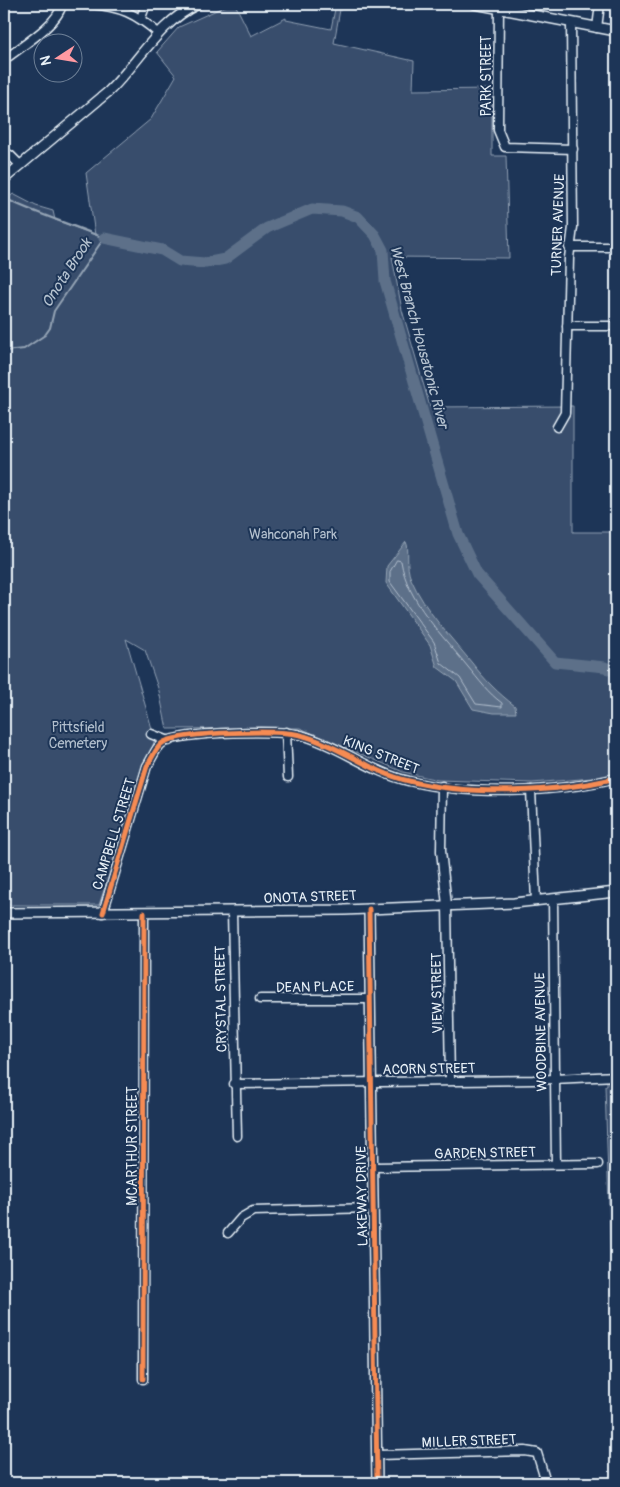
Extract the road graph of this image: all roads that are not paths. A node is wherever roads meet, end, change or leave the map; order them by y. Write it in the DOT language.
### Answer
graph roads {
  1 [pos="62,4"];
  2 [pos="91,4"];
  3 [pos="146,4"];
  4 [pos="198,4"];
  5 [pos="475,4"];
  6 [pos="600,4"];
  7 [pos="499,6"];
  8 [pos="141,18"];
  9 [pos="571,23"];
  10 [pos="597,28"];
  11 [pos="616,31"];
  12 [pos="158,32"];
  13 [pos="4,60"];
  14 [pos="573,149"];
  15 [pos="4,153"];
  16 [pos="20,165"];
  17 [pos="4,178"];
  18 [pos="569,247"];
  19 [pos="616,247"];
  20 [pos="567,326"];
  21 [pos="616,326"];
  22 [pos="556,427"];
  23 [pos="286,732"];
  24 [pos="151,734"];
  25 [pos="169,741"];
  26 [pos="288,778"];
  27 [pos="616,778"];
  28 [pos="442,786"];
  29 [pos="531,790"];
  30 [pos="616,892"];
  31 [pos="553,900"];
  32 [pos="536,901"];
  33 [pos="447,905"];
  34 [pos="369,908"];
  35 [pos="232,912"];
  36 [pos="4,913"];
  37 [pos="103,913"];
  38 [pos="144,913"];
  39 [pos="260,999"];
  40 [pos="370,999"];
  41 [pos="616,1076"];
  42 [pos="555,1079"];
  43 [pos="450,1080"];
  44 [pos="371,1082"];
  45 [pos="234,1084"];
  46 [pos="236,1136"];
  47 [pos="556,1164"];
  48 [pos="598,1164"];
  49 [pos="373,1167"];
  50 [pos="373,1208"];
  51 [pos="228,1234"];
  52 [pos="142,1379"];
  53 [pos="377,1455"];
  54 [pos="544,1476"];
  55 [pos="377,1483"];
  1 -- 13 [label="street"];
  2 -- 8 [label="street"];
  3 -- 8 [label="street"];
  4 -- 12 [label="street"];
  5 -- 7 [label="street"];
  6 -- 10 [label="street"];
  7 -- 9 [label="street"];
  7 -- 14 [label="street, PARK STREET"];
  8 -- 12 [label="street"];
  9 -- 10 [label="street"];
  9 -- 14 [label="street, TURNER AVENUE"];
  10 -- 11 [label="street"];
  12 -- 16 [label="street"];
  14 -- 18 [label="street, TURNER AVENUE"];
  15 -- 16 [label="street"];
  16 -- 17 [label="street"];
  18 -- 19 [label="street"];
  18 -- 20 [label="street, TURNER AVENUE"];
  20 -- 21 [label="street"];
  20 -- 22 [label="street, TURNER AVENUE"];
  23 -- 25 [label="street, KING STREET"];
  23 -- 26 [label="street"];
  23 -- 28 [label="street, KING STREET"];
  24 -- 25 [label="street"];
  25 -- 37 [label="street, CAMPBELL STREET"];
  27 -- 29 [label="street, KING STREET"];
  28 -- 29 [label="street, KING STREET"];
  28 -- 33 [label="street, VIEW STREET"];
  29 -- 32 [label="street"];
  30 -- 31 [label="street, ONOTA STREET"];
  31 -- 32 [label="street, ONOTA STREET"];
  31 -- 42 [label="street, WOODBINE AVENUE"];
  32 -- 33 [label="street, ONOTA STREET"];
  33 -- 34 [label="street, ONOTA STREET"];
  33 -- 43 [label="street, VIEW STREET"];
  34 -- 35 [label="street, ONOTA STREET"];
  34 -- 40 [label="street, LAKEWAY DRIVE"];
  35 -- 38 [label="street, ONOTA STREET"];
  35 -- 45 [label="street, CRYSTAL STREET"];
  36 -- 37 [label="street, ONOTA STREET"];
  37 -- 38 [label="street, ONOTA STREET"];
  38 -- 52 [label="street, MCARTHUR STREET"];
  39 -- 40 [label="street, DEAN PLACE"];
  40 -- 44 [label="street, LAKEWAY DRIVE"];
  41 -- 42 [label="street, ACORN STREET"];
  42 -- 43 [label="street, ACORN STREET"];
  42 -- 47 [label="street, WOODBINE AVENUE"];
  43 -- 44 [label="street, ACORN STREET"];
  44 -- 45 [label="street, ACORN STREET"];
  44 -- 49 [label="street, LAKEWAY DRIVE"];
  45 -- 46 [label="street, CRYSTAL STREET"];
  47 -- 48 [label="street, GARDEN STREET"];
  47 -- 49 [label="street, GARDEN STREET"];
  49 -- 50 [label="street, LAKEWAY DRIVE"];
  50 -- 51 [label="street"];
  50 -- 53 [label="street, LAKEWAY DRIVE"];
  53 -- 54 [label="street, MILLER STREET"];
  53 -- 55 [label="street, LAKEWAY DRIVE"];
}
